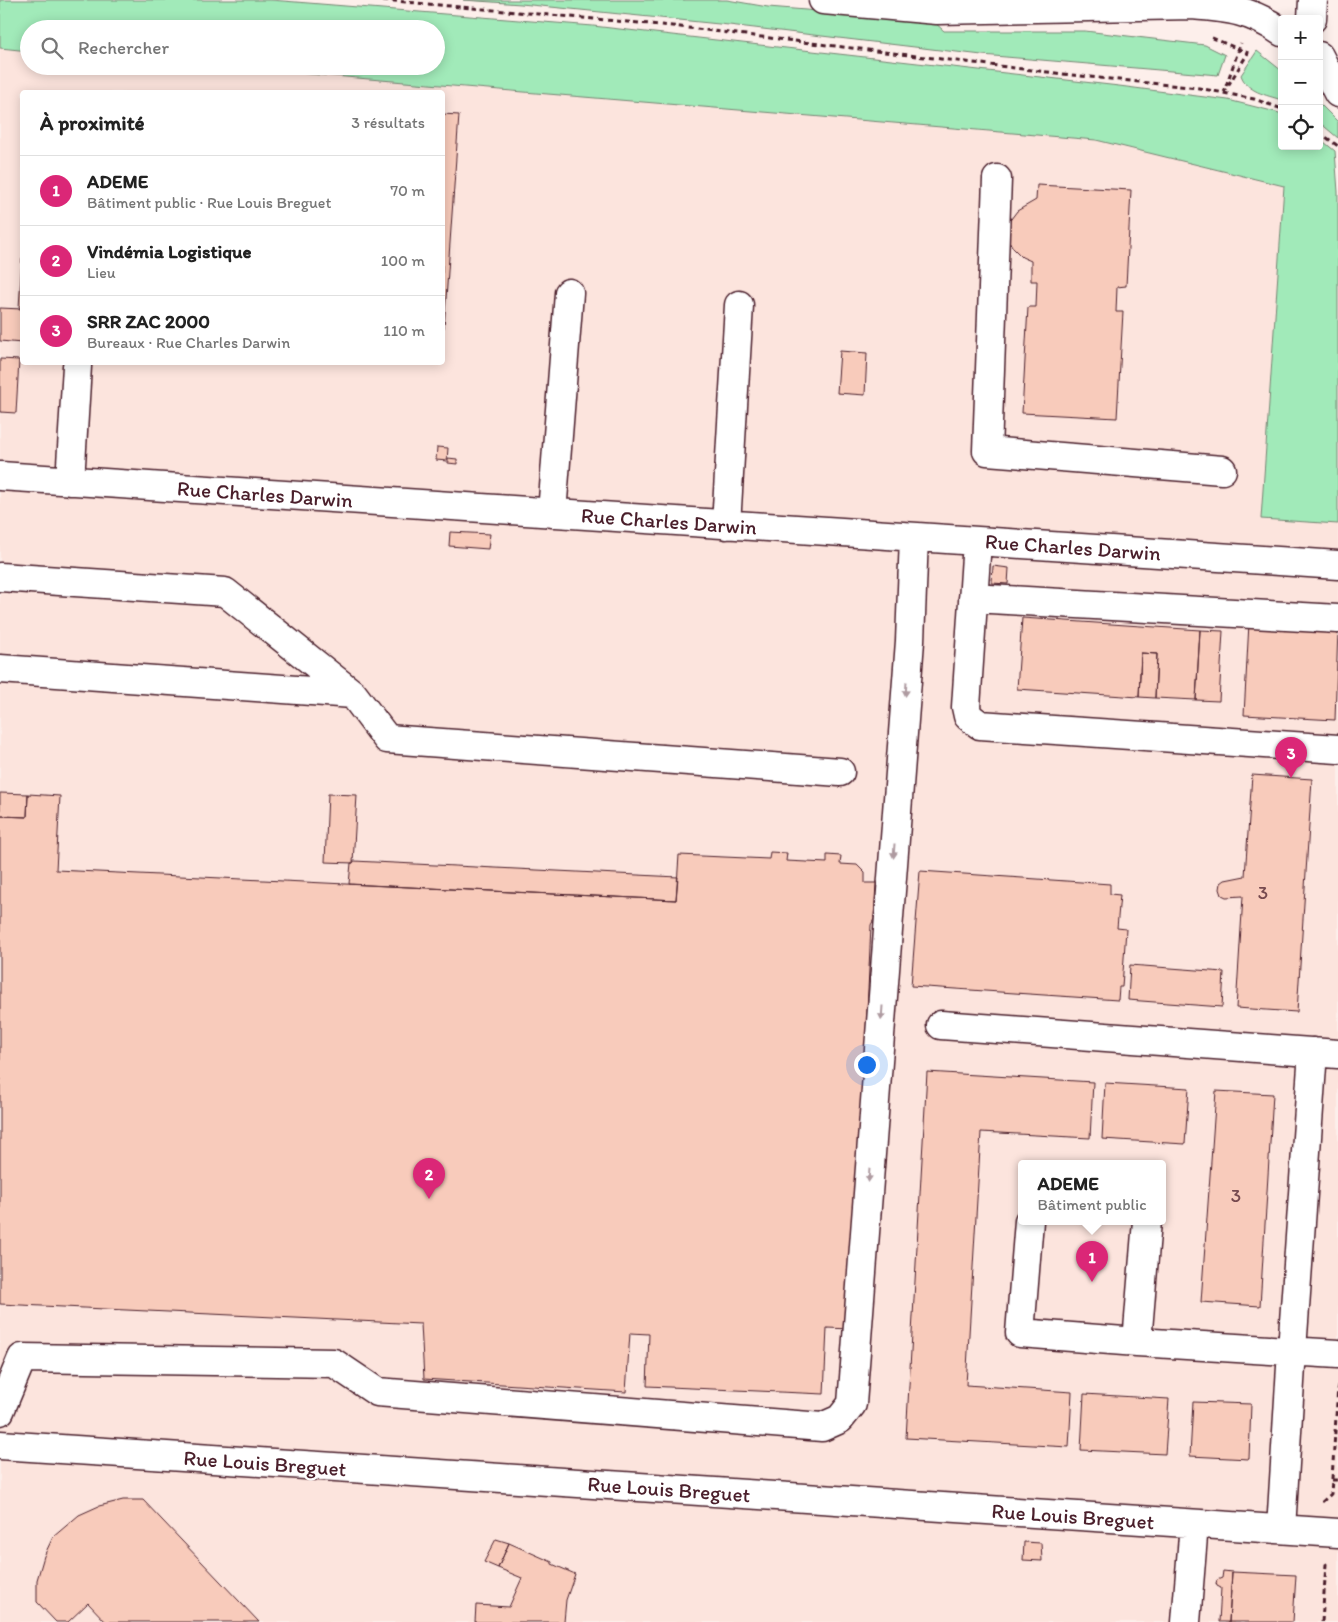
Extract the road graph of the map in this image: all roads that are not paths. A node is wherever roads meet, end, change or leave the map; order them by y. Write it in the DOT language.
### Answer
graph roads {
  1 [pos="823,0"];
  2 [pos="1313,0"];
  3 [pos="1182,2"];
  4 [pos="1312,15"];
  5 [pos="1278,29"];
  6 [pos="1321,60"];
  7 [pos="1338,93"];
  8 [pos="998,179"];
  9 [pos="569,293"];
  10 [pos="738,305"];
  11 [pos="77,366"];
  12 [pos="1222,470"];
  13 [pos="0,476"];
  14 [pos="70,481"];
  15 [pos="552,513"];
  16 [pos="726,525"];
  17 [pos="914,537"];
  18 [pos="977,541"];
  19 [pos="1338,565"];
  20 [pos="0,577"];
  21 [pos="973,598"];
  22 [pos="1338,619"];
  23 [pos="0,669"];
  24 [pos="353,694"];
  25 [pos="1338,749"];
  26 [pos="840,772"];
  27 [pos="941,1025"];
  28 [pos="1326,1053"];
  29 [pos="1029,1225"];
  30 [pos="1147,1225"];
  31 [pos="1137,1342"];
  32 [pos="1292,1350"];
  33 [pos="1338,1354"];
  34 [pos="0,1411"];
  35 [pos="0,1445"];
  36 [pos="1194,1524"];
  37 [pos="1281,1529"];
  38 [pos="1338,1533"];
  39 [pos="1186,1622"];
  1 -- 3 [label="street"];
  2 -- 4 [label="street"];
  3 -- 5 [label="street"];
  6 -- 7 [label="street"];
  8 -- 12 [label="street"];
  9 -- 15 [label="street"];
  10 -- 16 [label="street"];
  11 -- 14 [label="street"];
  13 -- 14 [label="street, Rue Charles Darwin"];
  14 -- 15 [label="street, Rue Charles Darwin"];
  15 -- 16 [label="street, Rue Charles Darwin"];
  16 -- 17 [label="street, Rue Charles Darwin"];
  17 -- 18 [label="street, Rue Charles Darwin"];
  17 -- 34 [label="street, one-way"];
  18 -- 19 [label="street, Rue Charles Darwin"];
  18 -- 21 [label="street"];
  20 -- 24 [label="street"];
  21 -- 22 [label="street"];
  21 -- 25 [label="street"];
  23 -- 24 [label="street"];
  24 -- 26 [label="street"];
  27 -- 28 [label="street"];
  28 -- 32 [label="street"];
  29 -- 31 [label="street"];
  30 -- 31 [label="street"];
  31 -- 32 [label="street"];
  32 -- 33 [label="street"];
  32 -- 37 [label="street"];
  35 -- 36 [label="street, Rue Louis Breguet"];
  36 -- 37 [label="street, Rue Louis Breguet"];
  36 -- 39 [label="street"];
  37 -- 38 [label="street, Rue Louis Breguet"];
}
